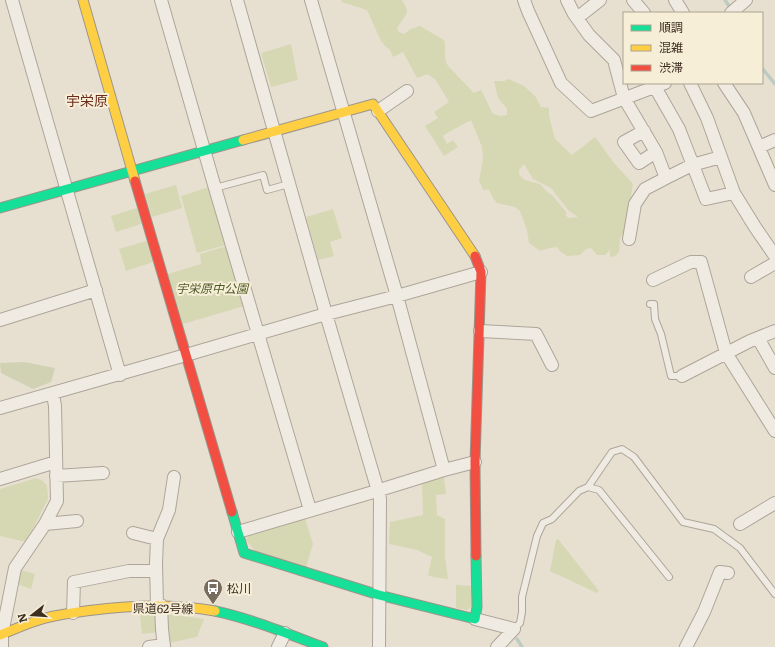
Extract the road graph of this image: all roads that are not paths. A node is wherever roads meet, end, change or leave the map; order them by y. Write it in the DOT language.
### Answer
graph roads {
  1 [pos="5,0"];
  2 [pos="12,0"];
  3 [pos="83,0"];
  4 [pos="161,0"];
  5 [pos="236,0"];
  6 [pos="311,0"];
  7 [pos="524,0"];
  8 [pos="567,0"];
  9 [pos="600,0"];
  10 [pos="633,0"];
  11 [pos="675,0"];
  12 [pos="0,1"];
  13 [pos="643,12"];
  14 [pos="682,12"];
  15 [pos="577,18"];
  16 [pos="690,84"];
  17 [pos="725,84"];
  18 [pos="660,85"];
  19 [pos="407,91"];
  20 [pos="624,98"];
  21 [pos="378,111"];
  22 [pos="344,112"];
  23 [pos="644,130"];
  24 [pos="275,132"];
  25 [pos="775,140"];
  26 [pos="759,147"];
  27 [pos="204,151"];
  28 [pos="656,152"];
  29 [pos="721,157"];
  30 [pos="692,165"];
  31 [pos="132,171"];
  32 [pos="666,178"];
  33 [pos="289,184"];
  34 [pos="775,185"];
  35 [pos="215,188"];
  36 [pos="66,189"];
  37 [pos="734,193"];
  38 [pos="1,204"];
  39 [pos="629,239"];
  40 [pos="775,256"];
  41 [pos="775,263"];
  42 [pos="481,272"];
  43 [pos="751,277"];
  44 [pos="653,280"];
  45 [pos="96,290"];
  46 [pos="397,296"];
  47 [pos="650,304"];
  48 [pos="326,314"];
  49 [pos="0,320"];
  50 [pos="480,331"];
  51 [pos="775,331"];
  52 [pos="258,334"];
  53 [pos="758,338"];
  54 [pos="726,353"];
  55 [pos="186,355"];
  56 [pos="552,365"];
  57 [pos="775,368"];
  58 [pos="120,374"];
  59 [pos="682,376"];
  60 [pos="53,394"];
  61 [pos="0,408"];
  62 [pos="775,431"];
  63 [pos="56,462"];
  64 [pos="475,462"];
  65 [pos="444,470"];
  66 [pos="103,473"];
  67 [pos="56,476"];
  68 [pos="174,477"];
  69 [pos="0,479"];
  70 [pos="588,487"];
  71 [pos="378,491"];
  72 [pos="775,503"];
  73 [pos="310,510"];
  74 [pos="77,521"];
  75 [pos="45,524"];
  76 [pos="740,524"];
  77 [pos="238,532"];
  78 [pos="133,533"];
  79 [pos="157,540"];
  80 [pos="156,571"];
  81 [pos="728,573"];
  82 [pos="669,577"];
  83 [pos="775,594"];
  84 [pos="379,595"];
  85 [pos="159,605"];
  86 [pos="73,613"];
  87 [pos="475,619"];
  88 [pos="514,629"];
  89 [pos="285,633"];
  90 [pos="1,634"];
  91 [pos="164,646"];
  92 [pos="2,647"];
  93 [pos="149,647"];
  94 [pos="278,647"];
  95 [pos="324,647"];
  96 [pos="379,647"];
  97 [pos="497,647"];
  98 [pos="686,647"];
  1 -- 12 [label="street"];
  2 -- 36 [label="street"];
  3 -- 31 [label="street"];
  4 -- 27 [label="street"];
  5 -- 24 [label="street"];
  6 -- 22 [label="street"];
  7 -- 20 [label="street"];
  8 -- 15 [label="street"];
  9 -- 15 [label="street"];
  10 -- 13 [label="street"];
  11 -- 14 [label="street"];
  15 -- 20 [label="street"];
  16 -- 29 [label="street"];
  17 -- 26 [label="street"];
  18 -- 20 [label="street"];
  18 -- 30 [label="street"];
  19 -- 21 [label="street"];
  20 -- 23 [label="street"];
  21 -- 22 [label="street"];
  21 -- 42 [label="street"];
  22 -- 24 [label="street"];
  22 -- 46 [label="street"];
  23 -- 28 [label="street"];
  23 -- 28 [label="street"];
  24 -- 27 [label="street"];
  24 -- 33 [label="street"];
  25 -- 26 [label="street"];
  26 -- 34 [label="street"];
  27 -- 31 [label="street"];
  27 -- 35 [label="street"];
  28 -- 32 [label="street"];
  29 -- 30 [label="street"];
  29 -- 37 [label="street"];
  30 -- 32 [label="street"];
  30 -- 37 [label="street"];
  31 -- 36 [label="street"];
  31 -- 55 [label="street"];
  32 -- 39 [label="street"];
  33 -- 35 [label="lane"];
  33 -- 48 [label="street"];
  35 -- 52 [label="street"];
  36 -- 38 [label="street"];
  36 -- 45 [label="street"];
  37 -- 40 [label="street"];
  41 -- 43 [label="street"];
  42 -- 46 [label="street"];
  42 -- 50 [label="street"];
  44 -- 54 [label="street"];
  45 -- 49 [label="street"];
  45 -- 58 [label="street"];
  46 -- 48 [label="street"];
  46 -- 65 [label="street"];
  47 -- 59 [label="lane"];
  48 -- 52 [label="street"];
  48 -- 71 [label="street"];
  50 -- 56 [label="street"];
  50 -- 64 [label="street"];
  51 -- 53 [label="street"];
  52 -- 55 [label="street"];
  52 -- 73 [label="street"];
  53 -- 54 [label="street"];
  53 -- 57 [label="street"];
  54 -- 59 [label="street"];
  54 -- 62 [label="street"];
  55 -- 58 [label="street"];
  55 -- 77 [label="street"];
  58 -- 60 [label="street"];
  60 -- 61 [label="street"];
  60 -- 63 [label="street"];
  63 -- 67 [label="street"];
  63 -- 69 [label="street"];
  64 -- 65 [label="street"];
  64 -- 87 [label="street"];
  65 -- 71 [label="street"];
  66 -- 67 [label="street"];
  67 -- 75 [label="street"];
  68 -- 79 [label="street"];
  70 -- 82 [label="lane"];
  70 -- 83 [label="lane"];
  70 -- 88 [label="lane"];
  71 -- 73 [label="street"];
  71 -- 84 [label="street"];
  72 -- 76 [label="street"];
  73 -- 77 [label="street"];
  74 -- 75 [label="street"];
  75 -- 90 [label="street"];
  77 -- 84 [label="street"];
  78 -- 79 [label="street"];
  79 -- 80 [label="street"];
  80 -- 85 [label="street"];
  80 -- 86 [label="street"];
  81 -- 98 [label="street"];
  84 -- 87 [label="street"];
  84 -- 96 [label="street"];
  85 -- 86 [label="street, 県道62号線"];
  85 -- 89 [label="street, 県道62号線"];
  85 -- 91 [label="street"];
  86 -- 90 [label="street, 県道62号線"];
  87 -- 88 [label="street"];
  88 -- 97 [label="street"];
  89 -- 94 [label="street"];
  89 -- 95 [label="street, 県道62号線"];
  90 -- 92 [label="street"];
  91 -- 93 [label="street"];
}
